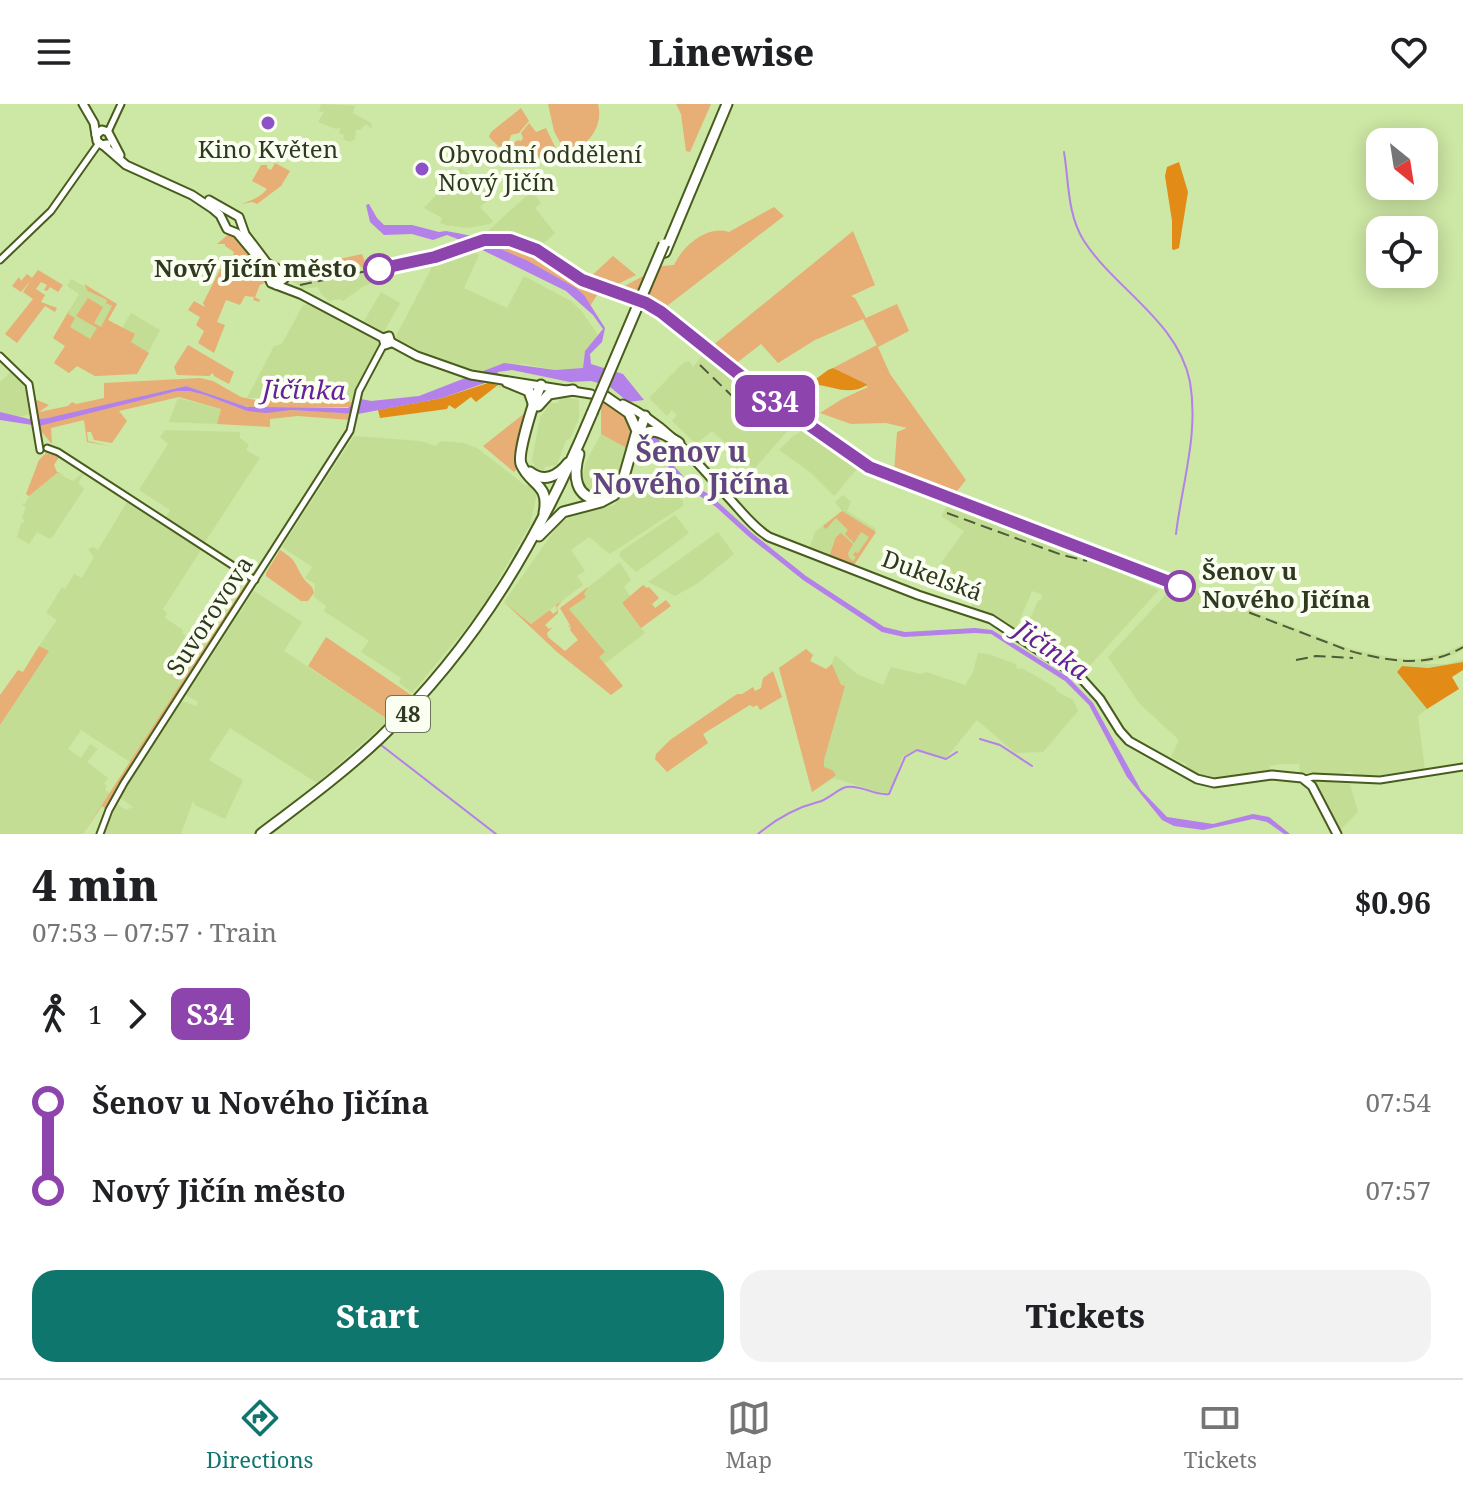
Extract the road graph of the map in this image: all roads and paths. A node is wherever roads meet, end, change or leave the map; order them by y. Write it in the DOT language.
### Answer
graph roads {
  1 [pos="86,104"];
  2 [pos="121,104"];
  3 [pos="724,104"];
  4 [pos="103,137"];
  5 [pos="232,215"];
  6 [pos="225,223"];
  7 [pos="240,225"];
  8 [pos="233,231"];
  9 [pos="0,260"];
  10 [pos="274,268"];
  11 [pos="267,275"];
  12 [pos="284,278"];
  13 [pos="276,285"];
  14 [pos="331,310"];
  15 [pos="386,342"];
  16 [pos="0,356"];
  17 [pos="507,382"];
  18 [pos="541,385"];
  19 [pos="573,390"];
  20 [pos="591,394"];
  21 [pos="606,397"];
  22 [pos="535,408"];
  23 [pos="644,415"];
  24 [pos="637,435"];
  25 [pos="679,443"];
  26 [pos="580,447"];
  27 [pos="608,499"];
  28 [pos="536,538"];
  29 [pos="255,580"];
  30 [pos="1463,767"];
  31 [pos="1305,779"];
  32 [pos="100,834"];
  33 [pos="264,834"];
  34 [pos="1337,834"];
  1 -- 4 [label="main road"];
  2 -- 4 [label="street"];
  3 -- 26 [label="highway, 48, bridge"];
  4 -- 5 [label="main road"];
  4 -- 6 [label="main road"];
  4 -- 9 [label="street"];
  5 -- 6 [label="main road"];
  5 -- 7 [label="main road"];
  6 -- 8 [label="main road"];
  7 -- 8 [label="main road"];
  7 -- 10 [label="main road"];
  8 -- 11 [label="main road"];
  10 -- 11 [label="main road"];
  10 -- 12 [label="main road"];
  11 -- 13 [label="main road"];
  12 -- 13 [label="main road"];
  12 -- 14 [label="main road"];
  13 -- 14 [label="main road"];
  14 -- 15 [label="main road"];
  15 -- 17 [label="main road"];
  15 -- 29 [label="street, Suvorovova"];
  16 -- 29 [label="street"];
  17 -- 18 [label="main road"];
  17 -- 22 [label="highway"];
  18 -- 19 [label="main road"];
  18 -- 22 [label="highway"];
  19 -- 20 [label="main road"];
  19 -- 22 [label="highway"];
  21 -- 23 [label="main road, Dukelská"];
  21 -- 24 [label="highway"];
  22 -- 26 [label="highway"];
  22 -- 28 [label="highway"];
  23 -- 24 [label="highway"];
  23 -- 25 [label="main road, Dukelská"];
  24 -- 25 [label="highway"];
  24 -- 27 [label="highway"];
  25 -- 31 [label="main road, Dukelská"];
  26 -- 27 [label="highway"];
  26 -- 28 [label="highway, 48"];
  27 -- 28 [label="highway"];
  28 -- 33 [label="highway, 48"];
  29 -- 32 [label="street, Suvorovova"];
  30 -- 31 [label="street"];
  31 -- 34 [label="main road"];
}
